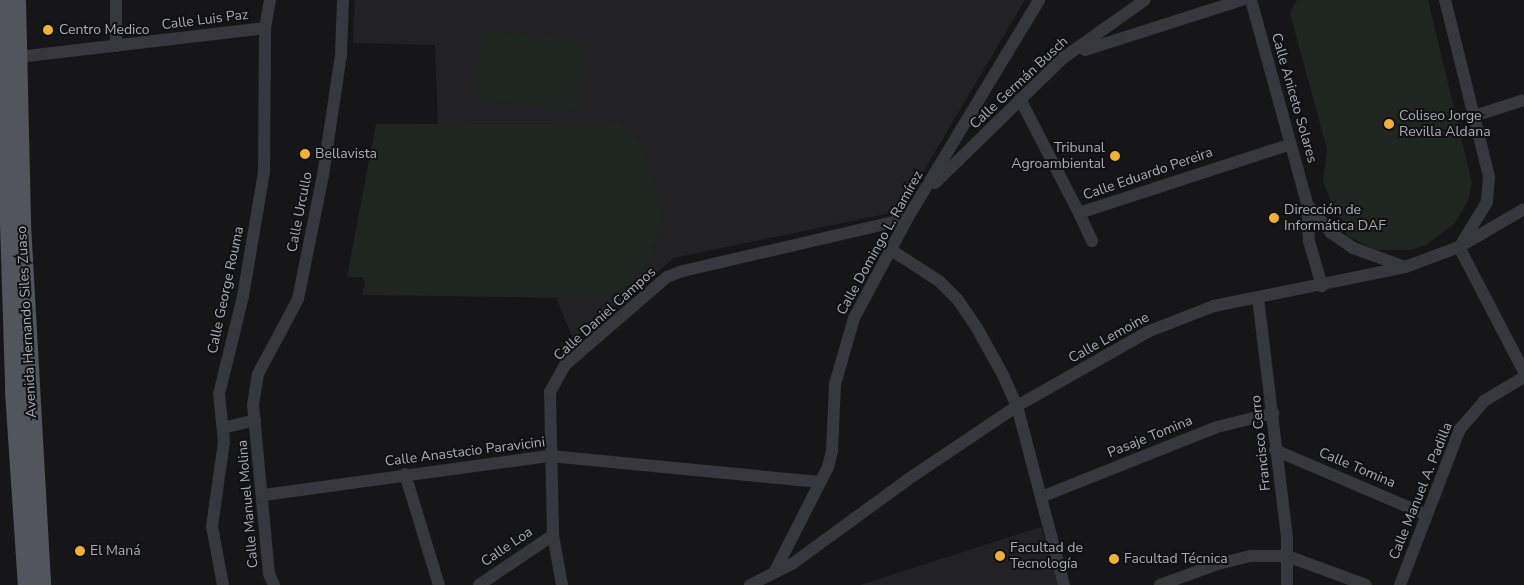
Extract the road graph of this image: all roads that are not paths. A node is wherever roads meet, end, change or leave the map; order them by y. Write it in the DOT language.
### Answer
graph roads {
  1 [pos="2,0"];
  2 [pos="16,0"];
  3 [pos="116,0"];
  4 [pos="270,0"];
  5 [pos="343,0"];
  6 [pos="1039,0"];
  7 [pos="1144,0"];
  8 [pos="1242,0"];
  9 [pos="1251,0"];
  10 [pos="1445,0"];
  11 [pos="265,28"];
  12 [pos="116,46"];
  13 [pos="1063,58"];
  14 [pos="5,59"];
  15 [pos="1020,99"];
  16 [pos="1524,100"];
  17 [pos="1474,116"];
  18 [pos="1291,144"];
  19 [pos="921,197"];
  20 [pos="1307,204"];
  21 [pos="1524,209"];
  22 [pos="1079,213"];
  23 [pos="907,219"];
  24 [pos="1092,241"];
  25 [pos="1459,247"];
  26 [pos="891,250"];
  27 [pos="1404,267"];
  28 [pos="1322,286"];
  29 [pos="1258,298"];
  30 [pos="1524,372"];
  31 [pos="1524,377"];
  32 [pos="15,390"];
  33 [pos="1017,406"];
  34 [pos="1273,413"];
  35 [pos="255,420"];
  36 [pos="223,428"];
  37 [pos="1275,450"];
  38 [pos="550,456"];
  39 [pos="405,474"];
  40 [pos="820,482"];
  41 [pos="264,495"];
  42 [pos="1041,497"];
  43 [pos="1427,514"];
  44 [pos="553,535"];
  45 [pos="1287,556"];
  46 [pos="768,579"];
  47 [pos="27,585"];
  48 [pos="41,585"];
  49 [pos="223,585"];
  50 [pos="274,585"];
  51 [pos="439,585"];
  52 [pos="478,585"];
  53 [pos="562,585"];
  54 [pos="750,585"];
  55 [pos="1064,585"];
  56 [pos="1160,585"];
  57 [pos="1287,585"];
  58 [pos="1366,585"];
  59 [pos="1400,585"];
  1 -- 14 [label="main road"];
  2 -- 14 [label="main road"];
  3 -- 12 [label="street"];
  4 -- 11 [label="street, Calle George Rouma"];
  5 -- 35 [label="street, Calle Urcullo"];
  6 -- 19 [label="street, Calle Domingo L. Ramírez"];
  7 -- 13 [label="street, Calle Germán Busch"];
  8 -- 13 [label="street"];
  9 -- 18 [label="street, Calle Aniceto Solares"];
  10 -- 17 [label="street"];
  11 -- 12 [label="street, Calle Luis Paz"];
  11 -- 36 [label="street, Calle George Rouma"];
  12 -- 14 [label="street, Calle Luis Paz"];
  13 -- 15 [label="street, Calle Germán Busch"];
  14 -- 32 [label="main road, Avenida Hernando Siles Zuaso"];
  15 -- 19 [label="street, Calle Germán Busch"];
  15 -- 22 [label="street, Calle Eduardo Pereira"];
  16 -- 17 [label="street"];
  17 -- 25 [label="street"];
  18 -- 20 [label="street, Calle Aniceto Solares"];
  18 -- 22 [label="street, Calle Eduardo Pereira"];
  19 -- 23 [label="street, Calle Domingo L. Ramírez"];
  20 -- 27 [label="street, Calle Aniceto Solares"];
  20 -- 28 [label="street, Calle Aniceto Solares"];
  21 -- 25 [label="street, Calle Lemoine"];
  22 -- 24 [label="street"];
  23 -- 26 [label="street, Calle Domingo L. Ramírez"];
  23 -- 38 [label="street, Calle Daniel Campos"];
  25 -- 27 [label="street, Calle Lemoine"];
  25 -- 30 [label="street"];
  26 -- 33 [label="street"];
  26 -- 40 [label="street, Calle Domingo L. Ramírez"];
  27 -- 28 [label="street, Calle Lemoine"];
  28 -- 29 [label="street, Calle Lemoine"];
  29 -- 33 [label="street, Calle Lemoine"];
  29 -- 34 [label="street, Francisco Cerro"];
  31 -- 43 [label="street, Calle Manuel A. Padilla"];
  32 -- 47 [label="main road, Avenida Hernando Siles Zuaso"];
  32 -- 48 [label="main road, Avenida Hernando Siles Zuaso"];
  33 -- 42 [label="street"];
  33 -- 46 [label="street, Calle Lemoine"];
  34 -- 37 [label="street, Francisco Cerro"];
  34 -- 42 [label="street, Pasaje Tomina"];
  35 -- 36 [label="street"];
  35 -- 41 [label="street, Calle Manuel Molina"];
  36 -- 49 [label="street, Calle George Rouma"];
  37 -- 43 [label="street, Calle Tomina"];
  37 -- 45 [label="street, Francisco Cerro"];
  38 -- 39 [label="street, Calle Anastacio Paravicini"];
  38 -- 40 [label="street, Calle Anastacio Paravicini"];
  38 -- 44 [label="street, Calle Daniel Campos"];
  39 -- 41 [label="street, Calle Anastacio Paravicini"];
  39 -- 51 [label="street"];
  40 -- 46 [label="street, Calle Domingo L. Ramírez"];
  41 -- 50 [label="street, Calle Manuel Molina"];
  42 -- 55 [label="street"];
  43 -- 59 [label="street, Calle Manuel A. Padilla"];
  44 -- 52 [label="street, Calle Loa"];
  44 -- 53 [label="street, Calle Daniel Campos"];
  45 -- 56 [label="street"];
  45 -- 57 [label="street, Francisco Cerro"];
  45 -- 58 [label="street"];
  46 -- 54 [label="street, Calle Lemoine"];
}
